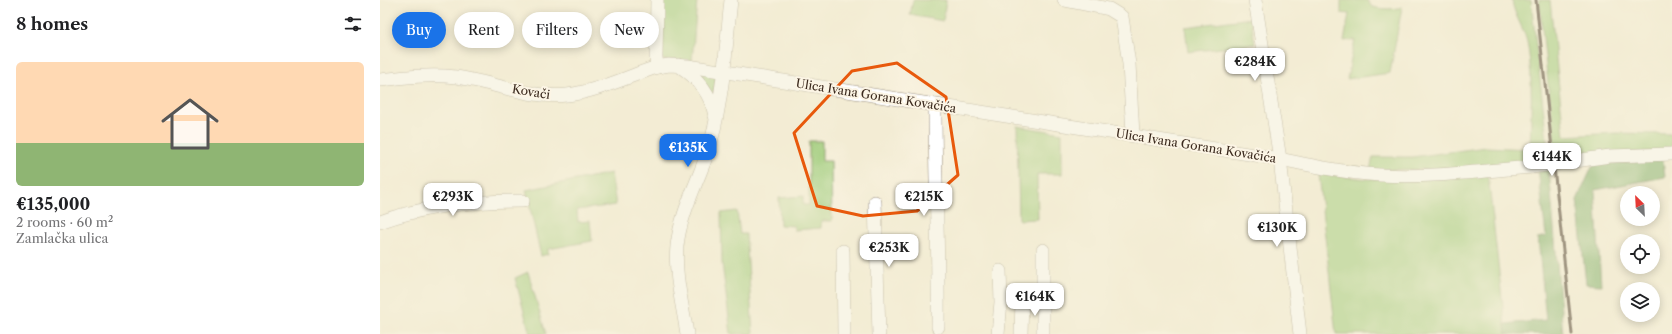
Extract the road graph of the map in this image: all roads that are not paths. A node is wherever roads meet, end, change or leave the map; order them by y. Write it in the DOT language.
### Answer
graph roads {
  1 [pos="657,0"];
  2 [pos="731,0"];
  3 [pos="1064,0"];
  4 [pos="1255,0"];
  5 [pos="678,65"];
  6 [pos="657,67"];
  7 [pos="723,71"];
  8 [pos="380,80"];
  9 [pos="936,106"];
  10 [pos="716,121"];
  11 [pos="1133,135"];
  12 [pos="1672,154"];
  13 [pos="1280,160"];
  14 [pos="524,201"];
  15 [pos="875,202"];
  16 [pos="380,222"];
  17 [pos="1042,250"];
  18 [pos="843,251"];
  19 [pos="1000,271"];
  20 [pos="1022,300"];
  21 [pos="938,327"];
  22 [pos="687,334"];
  23 [pos="844,334"];
  24 [pos="878,334"];
  25 [pos="998,334"];
  26 [pos="1021,334"];
  27 [pos="1043,334"];
  28 [pos="1300,334"];
  1 -- 6 [label="street"];
  2 -- 7 [label="street"];
  3 -- 11 [label="street"];
  4 -- 13 [label="street"];
  5 -- 6 [label="street, Kovači"];
  5 -- 7 [label="street, Kovači"];
  5 -- 10 [label="street"];
  6 -- 8 [label="street, Kovači"];
  7 -- 9 [label="street, Ulica Ivana Gorana Kovačića"];
  7 -- 10 [label="street"];
  9 -- 11 [label="street, Ulica Ivana Gorana Kovačića"];
  9 -- 21 [label="street"];
  10 -- 22 [label="street"];
  11 -- 13 [label="street, Ulica Ivana Gorana Kovačića"];
  12 -- 13 [label="street, Ulica Ivana Gorana Kovačića, bridge"];
  13 -- 28 [label="street"];
  14 -- 16 [label="street"];
  15 -- 24 [label="street"];
  17 -- 27 [label="street"];
  18 -- 23 [label="street"];
  19 -- 25 [label="street"];
  20 -- 26 [label="street"];
}
